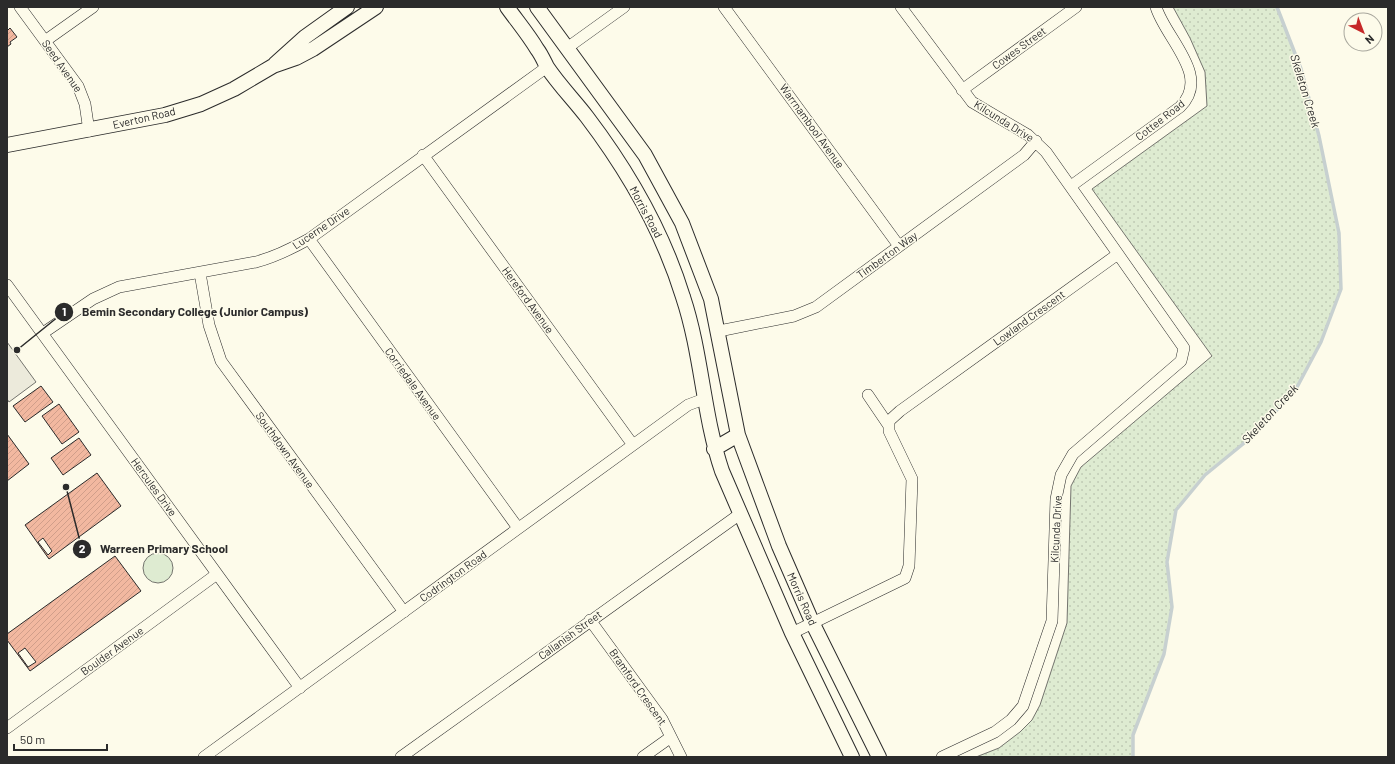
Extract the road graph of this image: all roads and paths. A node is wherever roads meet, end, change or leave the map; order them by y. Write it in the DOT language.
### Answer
graph roads {
  1 [pos="20,7"];
  2 [pos="93,7"];
  3 [pos="347,7"];
  4 [pos="376,7"];
  5 [pos="507,7"];
  6 [pos="538,7"];
  7 [pos="624,7"];
  8 [pos="724,7"];
  9 [pos="901,7"];
  10 [pos="1076,7"];
  11 [pos="1156,7"];
  12 [pos="45,41"];
  13 [pos="567,48"];
  14 [pos="273,66"];
  15 [pos="547,67"];
  16 [pos="962,90"];
  17 [pos="89,130"];
  18 [pos="1036,141"];
  19 [pos="7,145"];
  20 [pos="423,155"];
  21 [pos="1071,186"];
  22 [pos="309,239"];
  23 [pos="899,246"];
  24 [pos="1118,254"];
  25 [pos="200,273"];
  26 [pos="7,285"];
  27 [pos="719,331"];
  28 [pos="43,333"];
  29 [pos="868,394"];
  30 [pos="704,399"];
  31 [pos="889,426"];
  32 [pos="738,435"];
  33 [pos="633,445"];
  34 [pos="714,449"];
  35 [pos="740,514"];
  36 [pos="518,528"];
  37 [pos="218,574"];
  38 [pos="404,612"];
  39 [pos="590,620"];
  40 [pos="813,624"];
  41 [pos="792,633"];
  42 [pos="300,688"];
  43 [pos="7,728"];
  44 [pos="671,737"];
  45 [pos="204,757"];
  46 [pos="401,757"];
  47 [pos="643,757"];
  48 [pos="681,757"];
  49 [pos="852,757"];
  50 [pos="879,757"];
  51 [pos="942,757"];
  1 -- 12 [label="street, Seed Avenue"];
  2 -- 12 [label="street"];
  3 -- 14 [label="street, Everton Road"];
  4 -- 14 [label="street, Everton Road"];
  5 -- 15 [label="street, Morris Road"];
  6 -- 13 [label="street, Morris Road"];
  7 -- 13 [label="street"];
  8 -- 23 [label="street, Warrnambool Avenue"];
  9 -- 16 [label="street, Kilcunda Drive"];
  10 -- 16 [label="street, Cowes Street"];
  11 -- 21 [label="street, Cottee Road"];
  12 -- 17 [label="street, Seed Avenue"];
  13 -- 27 [label="street, Morris Road"];
  14 -- 17 [label="street, Everton Road"];
  15 -- 20 [label="street, Lucerne Drive"];
  15 -- 30 [label="street, Morris Road"];
  16 -- 18 [label="street, Kilcunda Drive"];
  17 -- 19 [label="street, Everton Road"];
  18 -- 21 [label="street, Kilcunda Drive"];
  18 -- 23 [label="street, Timberton Way"];
  20 -- 22 [label="street, Lucerne Drive"];
  20 -- 33 [label="street, Hereford Avenue"];
  21 -- 24 [label="street, Kilcunda Drive"];
  22 -- 25 [label="street, Lucerne Drive"];
  22 -- 36 [label="street, Corriedale Avenue"];
  23 -- 27 [label="street, Timberton Way"];
  24 -- 31 [label="street, Lowland Crescent"];
  24 -- 51 [label="street, Kilcunda Drive"];
  25 -- 28 [label="street, Lucerne Drive"];
  25 -- 38 [label="street, Southdown Avenue"];
  26 -- 28 [label="street, Hercules Drive"];
  27 -- 32 [label="street, Morris Road"];
  28 -- 37 [label="street, Hercules Drive"];
  29 -- 31 [label="street"];
  30 -- 33 [label="street, Codrington Road"];
  30 -- 34 [label="street, Morris Road"];
  31 -- 40 [label="street"];
  32 -- 34 [label="street"];
  32 -- 40 [label="street, Morris Road"];
  33 -- 36 [label="street, Codrington Road"];
  34 -- 35 [label="street, Morris Road"];
  35 -- 39 [label="street, Callanish Street"];
  35 -- 41 [label="street, Morris Road"];
  36 -- 38 [label="street, Codrington Road"];
  37 -- 42 [label="street, Hercules Drive"];
  37 -- 43 [label="street, Boulder Avenue"];
  38 -- 42 [label="street, Codrington Road"];
  39 -- 44 [label="street, Bramford Crescent"];
  39 -- 46 [label="street, Callanish Street"];
  40 -- 41 [label="street"];
  40 -- 50 [label="street, Morris Road"];
  41 -- 49 [label="street, Morris Road"];
  42 -- 45 [label="street, Codrington Road"];
  44 -- 47 [label="street"];
  44 -- 48 [label="street, Bramford Crescent"];
}
